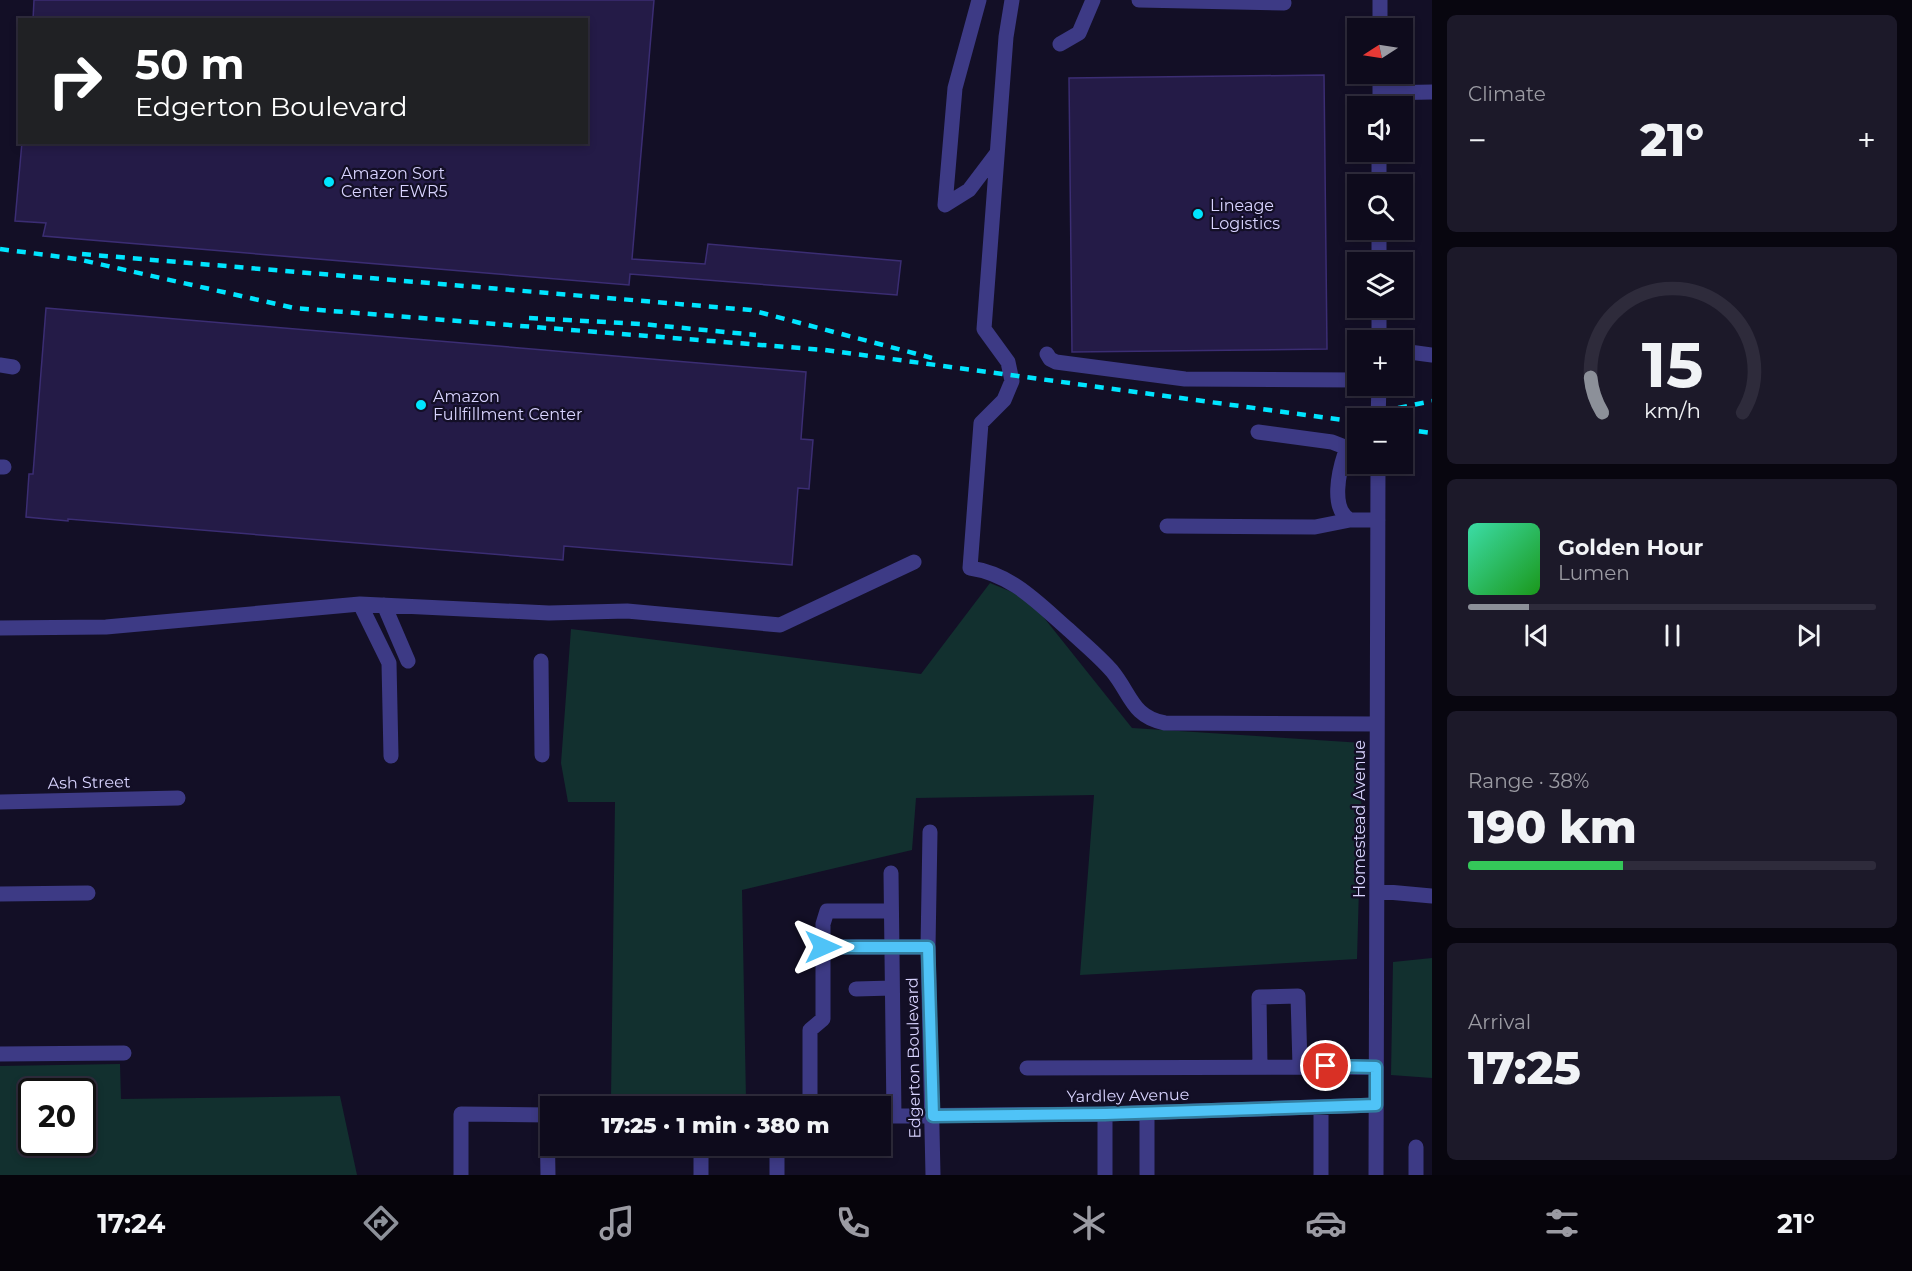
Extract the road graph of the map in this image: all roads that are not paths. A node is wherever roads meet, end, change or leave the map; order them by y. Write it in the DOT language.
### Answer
graph roads {
  1 [pos="979,0"];
  2 [pos="1012,0"];
  3 [pos="1093,0"];
  4 [pos="1139,0"];
  5 [pos="1380,0"];
  6 [pos="1284,3"];
  7 [pos="1380,18"];
  8 [pos="1060,44"];
  9 [pos="1432,92"];
  10 [pos="1406,96"];
  11 [pos="997,153"];
  12 [pos="1413,352"];
  13 [pos="1047,354"];
  14 [pos="1432,355"];
  15 [pos="1347,380"];
  16 [pos="1258,432"];
  17 [pos="1347,446"];
  18 [pos="1347,452"];
  19 [pos="1378,474"];
  20 [pos="1350,520"];
  21 [pos="1378,520"];
  22 [pos="1167,526"];
  23 [pos="914,562"];
  24 [pos="360,604"];
  25 [pos="384,605"];
  26 [pos="0,628"];
  27 [pos="408,660"];
  28 [pos="541,661"];
  29 [pos="1377,724"];
  30 [pos="542,755"];
  31 [pos="391,756"];
  32 [pos="178,798"];
  33 [pos="0,802"];
  34 [pos="930,832"];
  35 [pos="891,873"];
  36 [pos="1377,891"];
  37 [pos="88,893"];
  38 [pos="0,894"];
  39 [pos="1432,896"];
  40 [pos="891,911"];
  41 [pos="823,947"];
  42 [pos="892,947"];
  43 [pos="928,947"];
  44 [pos="892,988"];
  45 [pos="856,989"];
  46 [pos="124,1053"];
  47 [pos="0,1054"];
  48 [pos="1260,1066"];
  49 [pos="1300,1066"];
  50 [pos="1376,1067"];
  51 [pos="1027,1068"];
  52 [pos="810,1096"];
  53 [pos="888,1096"];
  54 [pos="1376,1105"];
  55 [pos="1321,1107"];
  56 [pos="1147,1113"];
  57 [pos="1105,1114"];
  58 [pos="540,1115"];
  59 [pos="891,1116"];
  60 [pos="933,1116"];
  61 [pos="1416,1147"];
  62 [pos="548,1156"];
  63 [pos="701,1156"];
  64 [pos="777,1156"];
  65 [pos="461,1175"];
  66 [pos="548,1175"];
  67 [pos="701,1175"];
  68 [pos="777,1175"];
  69 [pos="933,1175"];
  70 [pos="1105,1175"];
  71 [pos="1147,1175"];
  72 [pos="1321,1175"];
  73 [pos="1376,1175"];
  74 [pos="1416,1175"];
  1 -- 11 [label="street"];
  2 -- 11 [label="street"];
  3 -- 8 [label="street"];
  4 -- 6 [label="street"];
  5 -- 7 [label="street"];
  9 -- 10 [label="street"];
  11 -- 29 [label="street"];
  12 -- 14 [label="street"];
  13 -- 15 [label="street"];
  16 -- 17 [label="street"];
  18 -- 20 [label="street"];
  19 -- 21 [label="street, Homestead Avenue"];
  20 -- 21 [label="street"];
  20 -- 22 [label="street"];
  21 -- 29 [label="street, Homestead Avenue"];
  23 -- 25 [label="street"];
  24 -- 25 [label="street"];
  24 -- 26 [label="street"];
  24 -- 31 [label="street"];
  25 -- 27 [label="street"];
  28 -- 30 [label="street"];
  29 -- 36 [label="street, Homestead Avenue"];
  32 -- 33 [label="street, Ash Street"];
  34 -- 43 [label="street, Edgerton Boulevard"];
  35 -- 40 [label="street"];
  36 -- 39 [label="street"];
  36 -- 50 [label="street, Homestead Avenue"];
  37 -- 38 [label="street"];
  40 -- 41 [label="street"];
  40 -- 42 [label="street"];
  41 -- 42 [label="street"];
  41 -- 52 [label="street"];
  42 -- 43 [label="street"];
  42 -- 44 [label="street"];
  43 -- 60 [label="street, Edgerton Boulevard"];
  44 -- 45 [label="street"];
  44 -- 53 [label="street"];
  46 -- 47 [label="street"];
  48 -- 49 [label="street"];
  48 -- 49 [label="street"];
  48 -- 51 [label="street"];
  49 -- 50 [label="street"];
  50 -- 54 [label="street, Homestead Avenue"];
  54 -- 55 [label="street, Yardley Avenue"];
  54 -- 73 [label="street, Homestead Avenue"];
  55 -- 56 [label="street, Yardley Avenue"];
  55 -- 72 [label="street"];
  56 -- 57 [label="street, Yardley Avenue"];
  56 -- 71 [label="street"];
  57 -- 60 [label="street, Yardley Avenue"];
  57 -- 70 [label="street"];
  58 -- 65 [label="street"];
  59 -- 60 [label="street, Yardley Avenue"];
  60 -- 69 [label="street, Edgerton Boulevard"];
  61 -- 74 [label="street"];
  62 -- 66 [label="street"];
  63 -- 67 [label="street"];
  64 -- 68 [label="street"];
}
